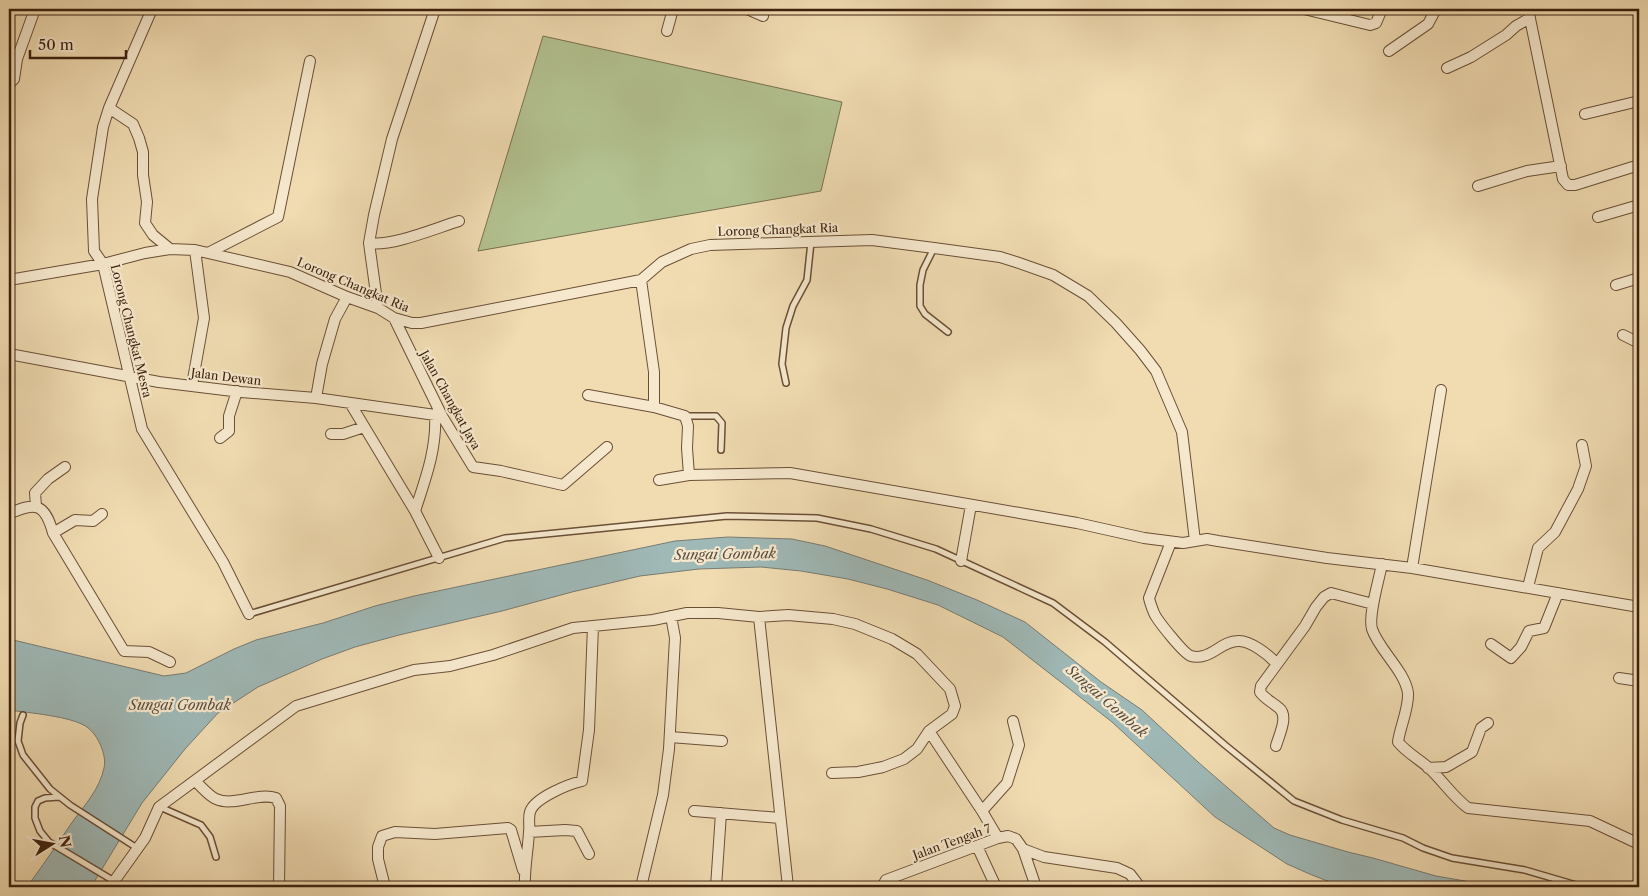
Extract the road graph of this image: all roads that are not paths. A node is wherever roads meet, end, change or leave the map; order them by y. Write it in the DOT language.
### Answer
graph roads {
  1 [pos="35,9"];
  2 [pos="152,9"];
  3 [pos="435,9"];
  4 [pos="673,9"];
  5 [pos="747,9"];
  6 [pos="1304,9"];
  7 [pos="1382,9"];
  8 [pos="1436,9"];
  9 [pos="1529,14"];
  10 [pos="763,16"];
  11 [pos="667,31"];
  12 [pos="1388,51"];
  13 [pos="310,61"];
  14 [pos="1447,68"];
  15 [pos="9,84"];
  16 [pos="1639,101"];
  17 [pos="109,108"];
  18 [pos="1585,114"];
  19 [pos="1561,166"];
  20 [pos="1639,166"];
  21 [pos="1478,186"];
  22 [pos="1639,205"];
  23 [pos="1598,217"];
  24 [pos="459,221"];
  25 [pos="811,242"];
  26 [pos="369,243"];
  27 [pos="934,248"];
  28 [pos="170,249"];
  29 [pos="195,250"];
  30 [pos="208,253"];
  31 [pos="103,264"];
  32 [pos="1639,278"];
  33 [pos="9,280"];
  34 [pos="641,280"];
  35 [pos="1616,285"];
  36 [pos="347,297"];
  37 [pos="378,308"];
  38 [pos="394,318"];
  39 [pos="948,332"];
  40 [pos="1623,334"];
  41 [pos="1639,342"];
  42 [pos="9,354"];
  43 [pos="129,377"];
  44 [pos="786,383"];
  45 [pos="192,385"];
  46 [pos="1441,390"];
  47 [pos="237,391"];
  48 [pos="588,395"];
  49 [pos="316,398"];
  50 [pos="350,403"];
  51 [pos="654,407"];
  52 [pos="438,416"];
  53 [pos="685,416"];
  54 [pos="364,427"];
  55 [pos="331,434"];
  56 [pos="220,438"];
  57 [pos="1582,445"];
  58 [pos="607,447"];
  59 [pos="721,450"];
  60 [pos="65,467"];
  61 [pos="689,475"];
  62 [pos="658,480"];
  63 [pos="971,505"];
  64 [pos="36,506"];
  65 [pos="415,511"];
  66 [pos="9,514"];
  67 [pos="102,514"];
  68 [pos="53,533"];
  69 [pos="1195,541"];
  70 [pos="1171,542"];
  71 [pos="439,558"];
  72 [pos="961,561"];
  73 [pos="1382,564"];
  74 [pos="1412,568"];
  75 [pos="1528,587"];
  76 [pos="1558,593"];
  77 [pos="1373,604"];
  78 [pos="1639,606"];
  79 [pos="249,614"];
  80 [pos="671,616"];
  81 [pos="759,617"];
  82 [pos="593,626"];
  83 [pos="1491,644"];
  84 [pos="170,662"];
  85 [pos="1277,664"];
  86 [pos="1619,678"];
  87 [pos="1639,680"];
  88 [pos="23,715"];
  89 [pos="1013,720"];
  90 [pos="1488,723"];
  91 [pos="930,732"];
  92 [pos="670,737"];
  93 [pos="722,741"];
  94 [pos="1276,746"];
  95 [pos="1428,768"];
  96 [pos="832,773"];
  97 [pos="195,781"];
  98 [pos="60,797"];
  99 [pos="159,807"];
  100 [pos="694,811"];
  101 [pos="982,811"];
  102 [pos="721,813"];
  103 [pos="780,818"];
  104 [pos="529,832"];
  105 [pos="998,838"];
  106 [pos="1639,844"];
  107 [pos="977,846"];
  108 [pos="138,849"];
  109 [pos="1023,849"];
  110 [pos="590,854"];
  111 [pos="216,857"];
  112 [pos="524,874"];
  113 [pos="110,882"];
  114 [pos="279,887"];
  115 [pos="385,887"];
  116 [pos="525,887"];
  117 [pos="641,887"];
  118 [pos="716,887"];
  119 [pos="788,887"];
  120 [pos="882,887"];
  121 [pos="996,887"];
  122 [pos="1036,887"];
  123 [pos="1140,887"];
  124 [pos="1583,887"];
  1 -- 15 [label="street"];
  2 -- 17 [label="street, Lorong Changkat Mesra"];
  3 -- 26 [label="street"];
  4 -- 11 [label="street"];
  5 -- 10 [label="street"];
  6 -- 7 [label="street"];
  8 -- 12 [label="street"];
  9 -- 14 [label="street"];
  9 -- 19 [label="street"];
  13 -- 30 [label="street"];
  16 -- 18 [label="street"];
  17 -- 28 [label="street"];
  17 -- 31 [label="street, Lorong Changkat Mesra"];
  19 -- 20 [label="street"];
  19 -- 21 [label="street"];
  22 -- 23 [label="street"];
  24 -- 26 [label="street"];
  25 -- 27 [label="street, Lorong Changkat Ria"];
  25 -- 34 [label="street, Lorong Changkat Ria"];
  25 -- 44 [label="lane"];
  26 -- 37 [label="street"];
  27 -- 39 [label="lane"];
  27 -- 69 [label="street, Lorong Changkat Ria"];
  28 -- 29 [label="street, Lorong Changkat Ria"];
  28 -- 31 [label="street, Lorong Changkat Ria"];
  29 -- 30 [label="street, Lorong Changkat Ria"];
  29 -- 45 [label="street"];
  30 -- 36 [label="street, Lorong Changkat Ria"];
  31 -- 33 [label="street, Lorong Changkat Ria"];
  31 -- 43 [label="street, Lorong Changkat Mesra"];
  32 -- 35 [label="street"];
  34 -- 38 [label="street, Lorong Changkat Ria"];
  34 -- 51 [label="street"];
  36 -- 37 [label="street, Lorong Changkat Ria"];
  36 -- 49 [label="street"];
  37 -- 38 [label="street, Lorong Changkat Ria"];
  38 -- 52 [label="street, Jalan Changkat Jaya"];
  40 -- 41 [label="street"];
  42 -- 43 [label="street, Jalan Dewan"];
  43 -- 45 [label="street, Jalan Dewan"];
  43 -- 79 [label="street, Lorong Changkat Mesra"];
  45 -- 47 [label="street, Jalan Dewan"];
  46 -- 74 [label="street"];
  47 -- 49 [label="street, Jalan Dewan"];
  47 -- 56 [label="street"];
  48 -- 51 [label="street"];
  49 -- 50 [label="street, Jalan Dewan"];
  50 -- 52 [label="street, Jalan Dewan"];
  50 -- 54 [label="street"];
  51 -- 53 [label="street"];
  52 -- 58 [label="street, Jalan Changkat Jaya"];
  52 -- 65 [label="street"];
  53 -- 59 [label="lane"];
  53 -- 61 [label="street"];
  54 -- 55 [label="street"];
  54 -- 65 [label="street"];
  57 -- 75 [label="street"];
  60 -- 64 [label="street"];
  61 -- 62 [label="street"];
  61 -- 63 [label="street"];
  63 -- 70 [label="street"];
  63 -- 72 [label="street"];
  64 -- 66 [label="street"];
  64 -- 68 [label="street"];
  65 -- 71 [label="street"];
  67 -- 68 [label="street"];
  68 -- 84 [label="street"];
  69 -- 70 [label="street"];
  69 -- 73 [label="street"];
  70 -- 85 [label="street"];
  71 -- 72 [label="lane"];
  71 -- 79 [label="lane"];
  72 -- 124 [label="lane"];
  73 -- 74 [label="street"];
  73 -- 77 [label="street"];
  74 -- 75 [label="street"];
  75 -- 76 [label="street"];
  76 -- 78 [label="street"];
  76 -- 83 [label="street"];
  77 -- 85 [label="street"];
  77 -- 95 [label="street"];
  80 -- 81 [label="street"];
  80 -- 82 [label="street"];
  80 -- 92 [label="street"];
  81 -- 91 [label="street"];
  81 -- 103 [label="street"];
  82 -- 97 [label="street"];
  82 -- 104 [label="street"];
  85 -- 94 [label="street"];
  86 -- 87 [label="street"];
  88 -- 98 [label="lane"];
  89 -- 101 [label="street"];
  90 -- 95 [label="street"];
  91 -- 96 [label="street"];
  91 -- 101 [label="street"];
  92 -- 93 [label="street"];
  92 -- 117 [label="street"];
  95 -- 106 [label="street"];
  97 -- 99 [label="street"];
  97 -- 114 [label="street"];
  98 -- 108 [label="lane"];
  98 -- 113 [label="lane"];
  99 -- 108 [label="street"];
  99 -- 111 [label="lane"];
  100 -- 102 [label="street"];
  101 -- 105 [label="street"];
  102 -- 103 [label="street"];
  102 -- 118 [label="street"];
  103 -- 119 [label="street"];
  104 -- 110 [label="street"];
  104 -- 112 [label="street"];
  105 -- 107 [label="street, Jalan Tengah 7"];
  105 -- 109 [label="street, Jalan Tengah 7"];
  107 -- 120 [label="street, Jalan Tengah 7"];
  107 -- 121 [label="street"];
  108 -- 113 [label="street"];
  109 -- 122 [label="street"];
  109 -- 123 [label="street, Jalan Tengah 7"];
  112 -- 115 [label="street"];
  112 -- 116 [label="street"];
}
